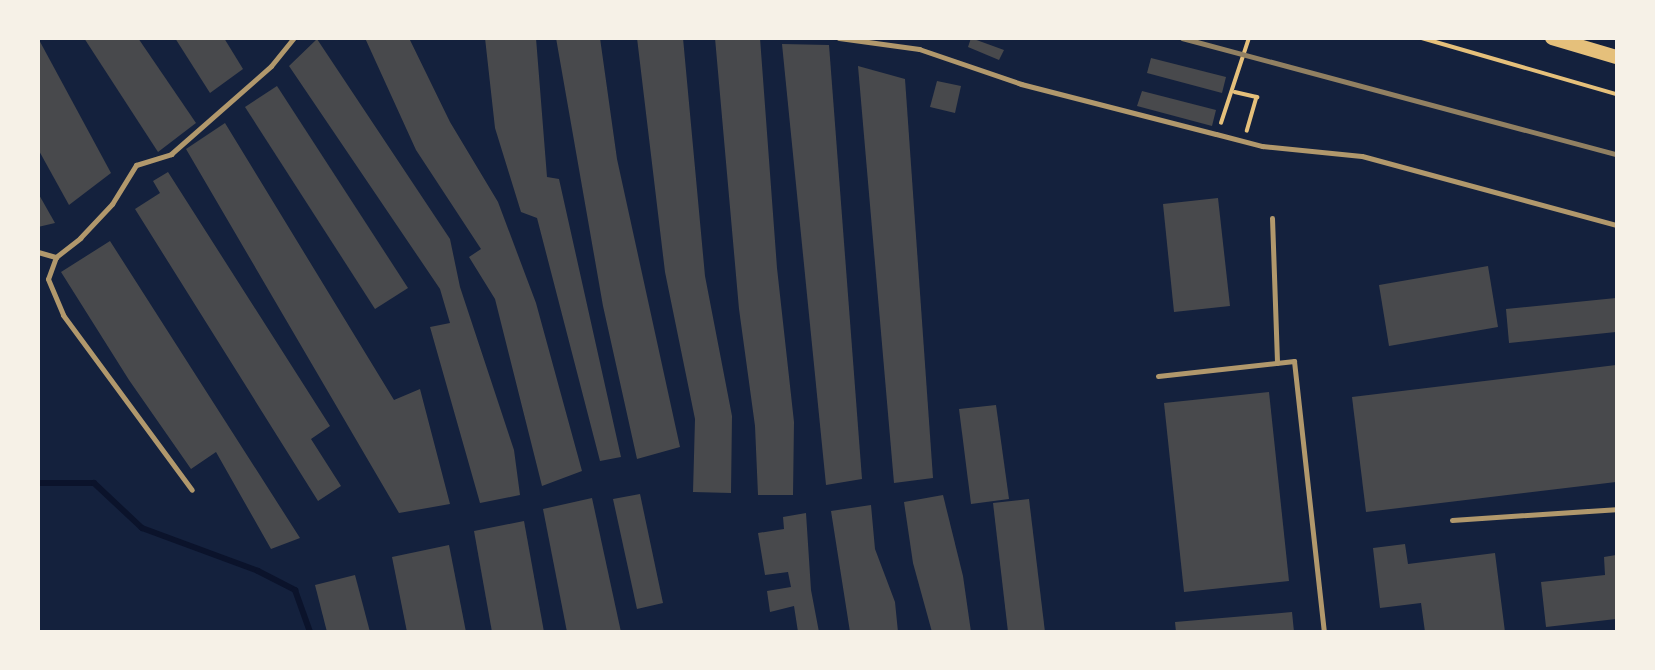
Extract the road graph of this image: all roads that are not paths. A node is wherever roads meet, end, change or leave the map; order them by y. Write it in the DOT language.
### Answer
graph roads {
  1 [pos="294,38"];
  2 [pos="839,38"];
  3 [pos="1552,38"];
  4 [pos="1616,57"];
  5 [pos="1272,218"];
  6 [pos="1616,225"];
  7 [pos="38,252"];
  8 [pos="56,257"];
  9 [pos="1277,363"];
  10 [pos="1158,376"];
  11 [pos="192,489"];
  12 [pos="1616,509"];
  13 [pos="1452,520"];
  14 [pos="1324,632"];
  1 -- 8 [label="lane"];
  2 -- 6 [label="lane"];
  3 -- 4 [label="main road"];
  5 -- 9 [label="lane"];
  7 -- 8 [label="lane"];
  8 -- 11 [label="lane"];
  9 -- 10 [label="lane"];
  9 -- 14 [label="lane"];
  12 -- 13 [label="lane"];
}
